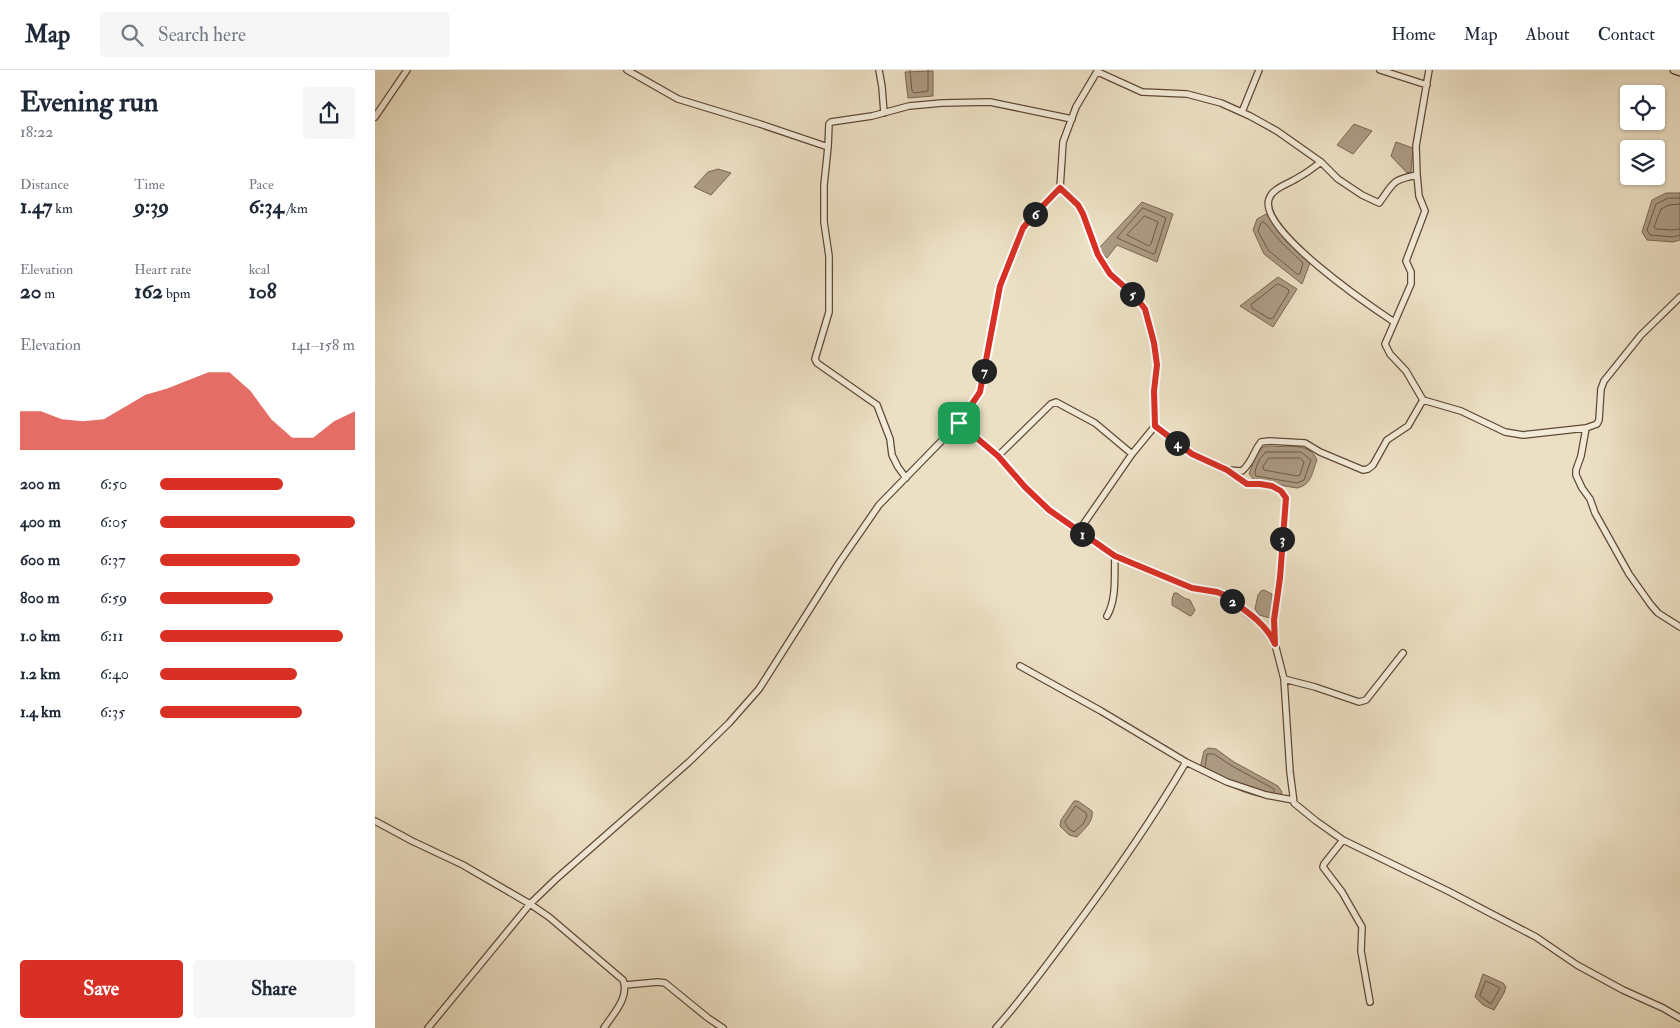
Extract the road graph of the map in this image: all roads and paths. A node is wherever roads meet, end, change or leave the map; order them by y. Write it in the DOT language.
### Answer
graph roads {
  1 [pos="407,70"];
  2 [pos="627,70"];
  3 [pos="879,70"];
  4 [pos="1259,70"];
  5 [pos="1380,70"];
  6 [pos="1429,70"];
  7 [pos="1674,70"];
  8 [pos="1098,71"];
  9 [pos="1680,72"];
  10 [pos="1427,85"];
  11 [pos="884,112"];
  12 [pos="1242,112"];
  13 [pos="375,117"];
  14 [pos="1072,119"];
  15 [pos="828,147"];
  16 [pos="1321,162"];
  17 [pos="1417,174"];
  18 [pos="1060,188"];
  19 [pos="1680,297"];
  20 [pos="1394,322"];
  21 [pos="1423,400"];
  22 [pos="959,423"];
  23 [pos="1155,426"];
  24 [pos="1586,428"];
  25 [pos="1132,454"];
  26 [pos="998,456"];
  27 [pos="1227,470"];
  28 [pos="906,478"];
  29 [pos="1078,532"];
  30 [pos="1115,556"];
  31 [pos="1107,616"];
  32 [pos="1680,627"];
  33 [pos="1275,644"];
  34 [pos="1403,653"];
  35 [pos="1020,666"];
  36 [pos="1284,679"];
  37 [pos="1187,762"];
  38 [pos="1293,800"];
  39 [pos="375,820"];
  40 [pos="1343,840"];
  41 [pos="530,904"];
  42 [pos="625,985"];
  43 [pos="1370,1002"];
  44 [pos="1680,1018"];
  45 [pos="428,1028"];
  46 [pos="604,1028"];
  47 [pos="723,1028"];
  48 [pos="996,1028"];
  1 -- 13 [label="street"];
  2 -- 15 [label="street"];
  3 -- 11 [label="street"];
  4 -- 12 [label="street"];
  5 -- 10 [label="street"];
  6 -- 10 [label="street"];
  7 -- 9 [label="main road"];
  8 -- 12 [label="street"];
  8 -- 14 [label="street"];
  10 -- 17 [label="street"];
  11 -- 14 [label="street"];
  11 -- 15 [label="street"];
  12 -- 16 [label="street"];
  14 -- 18 [label="street"];
  15 -- 28 [label="street"];
  16 -- 17 [label="street"];
  16 -- 20 [label="street"];
  17 -- 20 [label="street"];
  18 -- 22 [label="street"];
  18 -- 23 [label="street"];
  19 -- 24 [label="street"];
  20 -- 21 [label="street"];
  21 -- 24 [label="street"];
  21 -- 27 [label="street"];
  22 -- 26 [label="street"];
  22 -- 28 [label="street"];
  23 -- 25 [label="street"];
  23 -- 27 [label="street"];
  24 -- 32 [label="street"];
  25 -- 26 [label="street"];
  25 -- 29 [label="street"];
  26 -- 29 [label="street"];
  27 -- 33 [label="street"];
  28 -- 41 [label="street"];
  29 -- 30 [label="street"];
  30 -- 31 [label="street"];
  30 -- 33 [label="street"];
  33 -- 36 [label="street"];
  34 -- 36 [label="street"];
  35 -- 37 [label="street"];
  36 -- 38 [label="street"];
  37 -- 38 [label="street"];
  37 -- 48 [label="street"];
  38 -- 40 [label="street"];
  39 -- 41 [label="street"];
  40 -- 43 [label="street"];
  40 -- 44 [label="street"];
  41 -- 42 [label="street"];
  41 -- 45 [label="street"];
  42 -- 46 [label="street"];
  42 -- 47 [label="street"];
}
